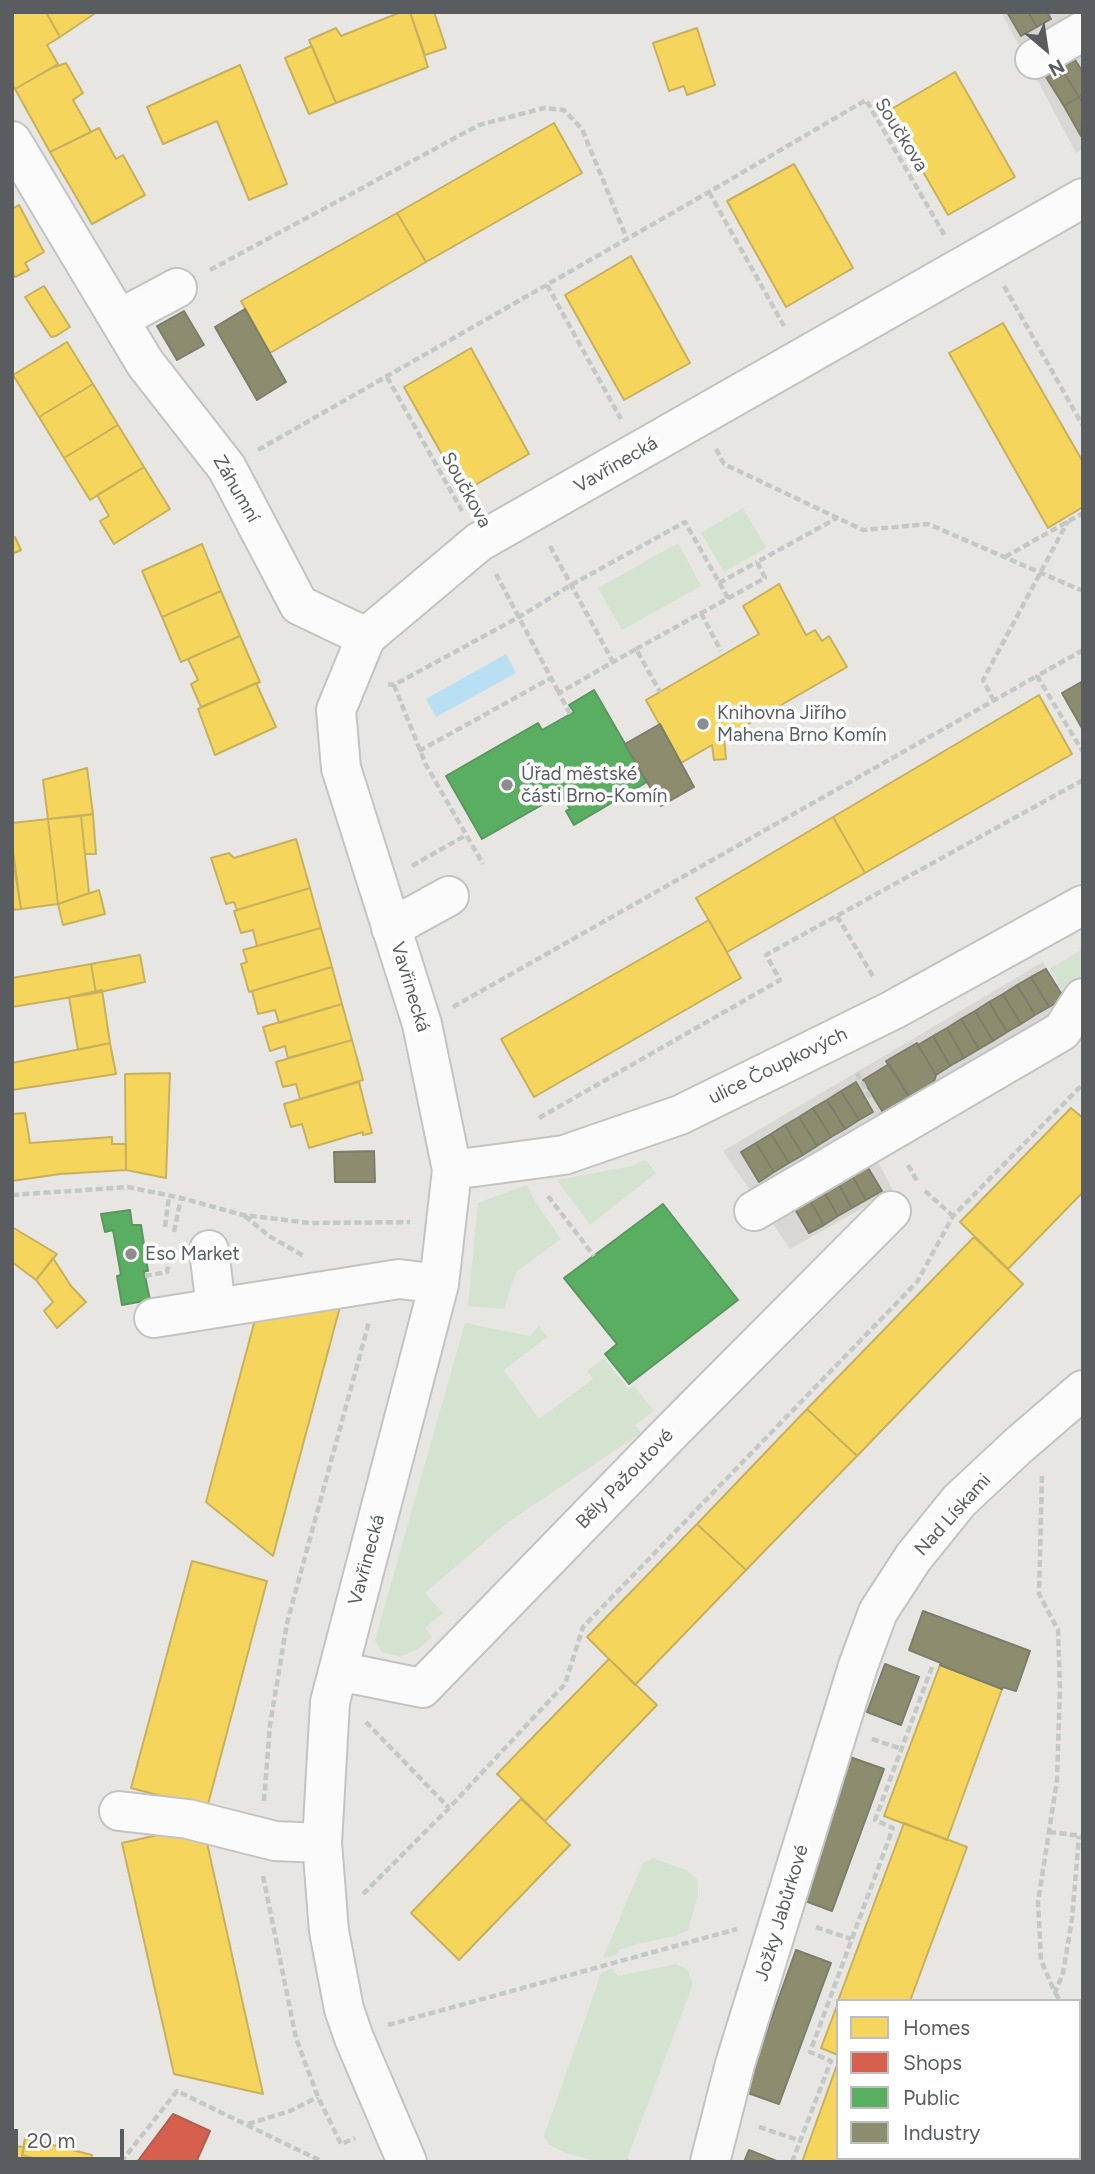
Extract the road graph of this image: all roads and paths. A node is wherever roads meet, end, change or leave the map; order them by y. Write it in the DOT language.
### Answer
graph roads {
  1 [pos="1083,31"];
  2 [pos="1035,59"];
  3 [pos="12,141"];
  4 [pos="709,192"];
  5 [pos="1083,198"];
  6 [pos="627,239"];
  7 [pos="975,261"];
  8 [pos="547,285"];
  9 [pos="177,288"];
  10 [pos="119,319"];
  11 [pos="803,358"];
  12 [pos="387,377"];
  13 [pos="698,418"];
  14 [pos="1083,426"];
  15 [pos="639,452"];
  16 [pos="227,468"];
  17 [pos="532,512"];
  18 [pos="1083,513"];
  19 [pos="837,518"];
  20 [pos="1068,521"];
  21 [pos="1005,557"];
  22 [pos="493,560"];
  23 [pos="757,562"];
  24 [pos="1040,573"];
  25 [pos="719,583"];
  26 [pos="571,585"];
  27 [pos="1083,591"];
  28 [pos="509,598"];
  29 [pos="728,598"];
  30 [pos="701,613"];
  31 [pos="519,617"];
  32 [pos="366,637"];
  33 [pos="636,649"];
  34 [pos="1083,650"];
  35 [pos="721,651"];
  36 [pos="613,662"];
  37 [pos="1037,676"];
  38 [pos="551,678"];
  39 [pos="348,680"];
  40 [pos="394,685"];
  41 [pos="660,692"];
  42 [pos="559,693"];
  43 [pos="995,701"];
  44 [pos="570,714"];
  45 [pos="419,751"];
  46 [pos="1083,752"];
  47 [pos="1083,780"];
  48 [pos="466,835"];
  49 [pos="484,864"];
  50 [pos="378,886"];
  51 [pos="449,896"];
  52 [pos="1083,905"];
  53 [pos="837,916"];
  54 [pos="391,928"];
  55 [pos="1083,998"];
  56 [pos="893,1010"];
  57 [pos="422,1024"];
  58 [pos="1083,1084"];
  59 [pos="539,1118"];
  60 [pos="452,1170"];
  61 [pos="920,1186"];
  62 [pos="545,1192"];
  63 [pos="12,1195"];
  64 [pos="169,1196"];
  65 [pos="754,1211"];
  66 [pos="891,1211"];
  67 [pos="243,1215"];
  68 [pos="953,1216"];
  69 [pos="447,1221"];
  70 [pos="166,1227"];
  71 [pos="209,1250"];
  72 [pos="594,1256"];
  73 [pos="439,1284"];
  74 [pos="356,1286"];
  75 [pos="216,1308"];
  76 [pos="154,1318"];
  77 [pos="1083,1390"];
  78 [pos="1041,1426"];
  79 [pos="858,1665"];
  80 [pos="932,1667"];
  81 [pos="351,1674"];
  82 [pos="449,1808"];
  83 [pos="119,1811"];
  84 [pos="1049,1832"];
  85 [pos="1081,1836"];
  86 [pos="323,1843"];
  87 [pos="363,1895"];
  88 [pos="781,1916"];
  89 [pos="1055,1993"];
  90 [pos="1060,1999"];
  91 [pos="380,2027"];
  92 [pos="318,2097"];
  93 [pos="722,2115"];
  94 [pos="247,2125"];
  95 [pos="801,2141"];
  96 [pos="121,2162"];
  97 [pos="323,2162"];
  98 [pos="407,2162"];
  99 [pos="710,2162"];
  100 [pos="792,2162"];
  1 -- 2 [label="street"];
  3 -- 10 [label="street, Záhumní"];
  4 -- 6 [label="path, Součkova"];
  4 -- 7 [label="path, Součkova"];
  4 -- 11 [label="path"];
  5 -- 7 [label="street, Vavřinecká"];
  6 -- 8 [label="path, Součkova"];
  6 -- 9 [label="path"];
  7 -- 11 [label="street, Vavřinecká"];
  7 -- 14 [label="path"];
  8 -- 12 [label="path, Součkova"];
  8 -- 15 [label="path"];
  9 -- 10 [label="street"];
  10 -- 16 [label="street, Záhumní"];
  11 -- 13 [label="street, Vavřinecká"];
  12 -- 16 [label="path, Součkova"];
  12 -- 22 [label="path, Součkova"];
  13 -- 15 [label="street, Vavřinecká"];
  13 -- 19 [label="path"];
  15 -- 17 [label="street, Vavřinecká"];
  16 -- 32 [label="street, Záhumní"];
  17 -- 22 [label="street, Vavřinecká"];
  17 -- 26 [label="path"];
  18 -- 20 [label="path"];
  19 -- 21 [label="path"];
  19 -- 23 [label="path"];
  20 -- 21 [label="path"];
  20 -- 24 [label="path"];
  21 -- 24 [label="path"];
  22 -- 32 [label="street, Vavřinecká"];
  23 -- 25 [label="path"];
  23 -- 29 [label="path"];
  24 -- 27 [label="path"];
  24 -- 43 [label="path"];
  25 -- 26 [label="path"];
  25 -- 29 [label="path"];
  26 -- 31 [label="path"];
  26 -- 36 [label="path"];
  28 -- 31 [label="path"];
  29 -- 30 [label="path"];
  30 -- 33 [label="path"];
  30 -- 35 [label="path"];
  31 -- 38 [label="path"];
  31 -- 40 [label="path"];
  32 -- 39 [label="street, Vavřinecká"];
  33 -- 36 [label="path"];
  33 -- 41 [label="path"];
  34 -- 37 [label="path"];
  36 -- 42 [label="path"];
  37 -- 43 [label="path"];
  37 -- 46 [label="path"];
  38 -- 42 [label="path"];
  38 -- 45 [label="path"];
  39 -- 40 [label="path"];
  39 -- 50 [label="street, Vavřinecká"];
  40 -- 45 [label="path"];
  42 -- 44 [label="path"];
  43 -- 57 [label="path"];
  45 -- 48 [label="path"];
  47 -- 53 [label="path"];
  48 -- 49 [label="path"];
  48 -- 50 [label="path"];
  50 -- 54 [label="street, Vavřinecká"];
  51 -- 54 [label="street"];
  52 -- 56 [label="street, ulice Čoupkových"];
  53 -- 56 [label="path"];
  53 -- 59 [label="path"];
  54 -- 57 [label="street, Vavřinecká"];
  55 -- 65 [label="street"];
  56 -- 60 [label="street, ulice Čoupkových"];
  57 -- 60 [label="street, Vavřinecká"];
  58 -- 68 [label="path"];
  60 -- 69 [label="street, Vavřinecká"];
  61 -- 68 [label="path"];
  62 -- 72 [label="path"];
  63 -- 64 [label="path"];
  64 -- 67 [label="path"];
  64 -- 70 [label="path"];
  66 -- 81 [label="street, Běly Pažoutové"];
  67 -- 69 [label="path"];
  67 -- 74 [label="path"];
  68 -- 82 [label="path"];
  69 -- 73 [label="street, Vavřinecká"];
  71 -- 75 [label="street"];
  73 -- 74 [label="street"];
  73 -- 81 [label="street, Vavřinecká"];
  74 -- 75 [label="street"];
  75 -- 76 [label="street"];
  77 -- 78 [label="street, Nad Lískami"];
  78 -- 79 [label="street, Nad Lískami"];
  78 -- 84 [label="path"];
  79 -- 88 [label="street, Jožky Jabůrkové"];
  80 -- 95 [label="path"];
  81 -- 82 [label="path"];
  81 -- 86 [label="street, Vavřinecká"];
  82 -- 87 [label="path"];
  83 -- 86 [label="street"];
  84 -- 85 [label="path"];
  84 -- 89 [label="path"];
  85 -- 89 [label="path"];
  86 -- 98 [label="street, Vavřinecká"];
  88 -- 91 [label="path"];
  88 -- 93 [label="street, Jožky Jabůrkové"];
  89 -- 90 [label="path"];
  92 -- 94 [label="path"];
  93 -- 95 [label="path"];
  93 -- 99 [label="street, Jožky Jabůrkové"];
  94 -- 96 [label="path"];
  94 -- 97 [label="path"];
  95 -- 100 [label="path"];
}
